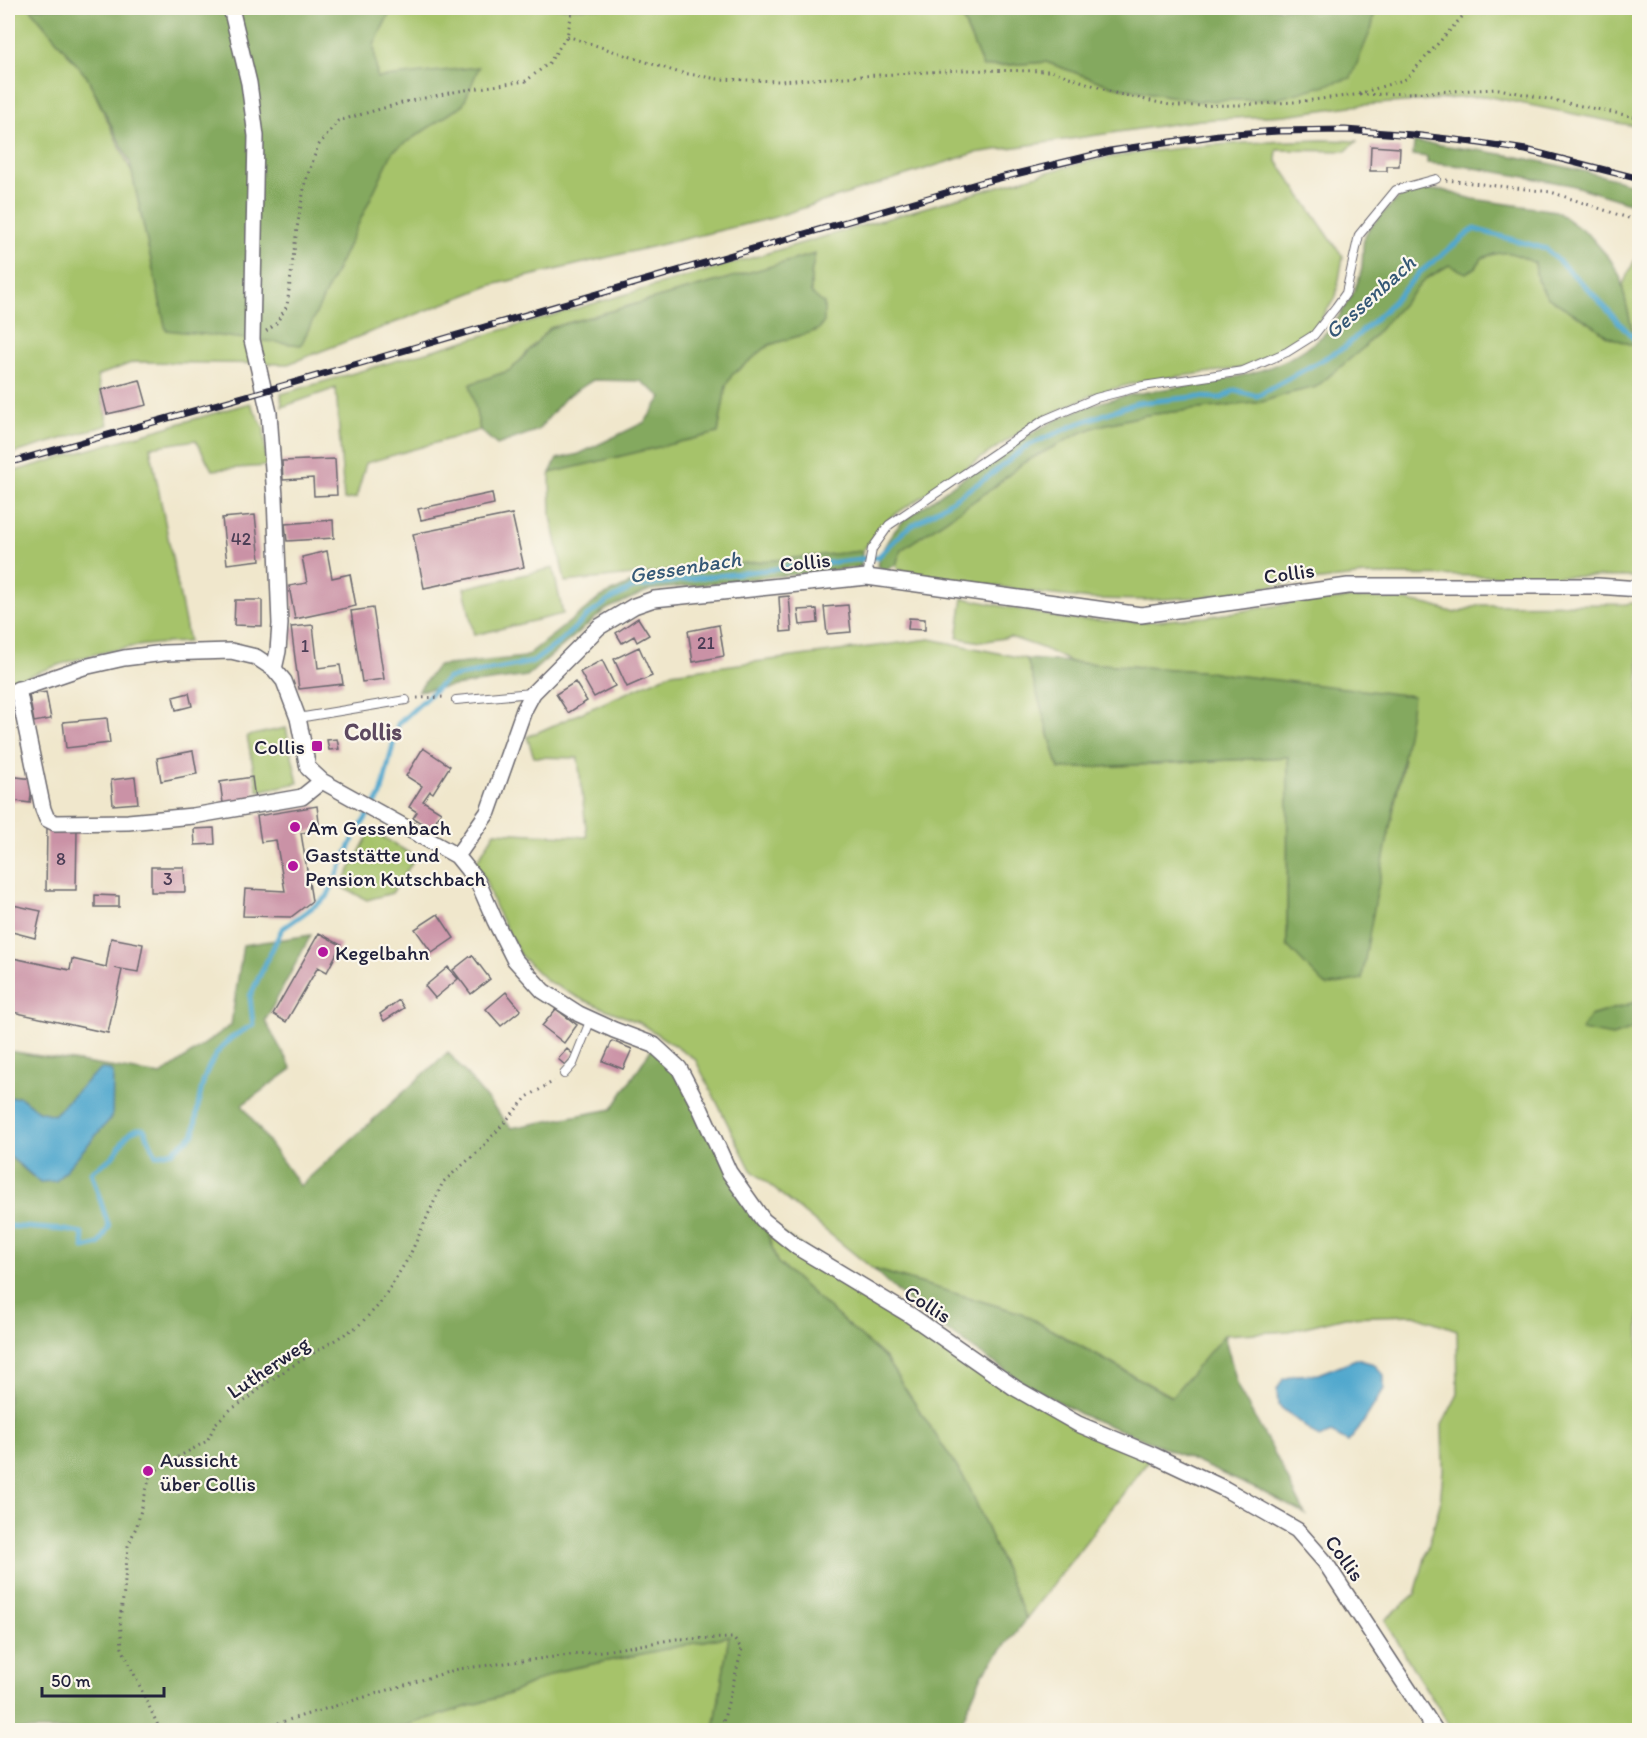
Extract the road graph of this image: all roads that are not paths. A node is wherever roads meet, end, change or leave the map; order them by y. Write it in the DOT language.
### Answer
graph roads {
  1 [pos="231,8"];
  2 [pos="1436,179"];
  3 [pos="867,572"];
  4 [pos="1640,589"];
  5 [pos="274,669"];
  6 [pos="13,691"];
  7 [pos="533,693"];
  8 [pos="406,700"];
  9 [pos="456,700"];
  10 [pos="298,718"];
  11 [pos="322,782"];
  12 [pos="457,856"];
  13 [pos="591,1019"];
  14 [pos="564,1074"];
  15 [pos="1435,1731"];
  1 -- 5 [label="street"];
  2 -- 3 [label="lane"];
  3 -- 4 [label="street, Collis"];
  3 -- 7 [label="street, Collis"];
  5 -- 6 [label="street"];
  5 -- 10 [label="street, Collis"];
  6 -- 11 [label="street"];
  7 -- 9 [label="lane"];
  7 -- 12 [label="street, Collis"];
  8 -- 10 [label="lane"];
  10 -- 11 [label="street, Collis"];
  11 -- 12 [label="street, Collis"];
  12 -- 13 [label="street, Collis"];
  13 -- 14 [label="lane"];
  13 -- 15 [label="street, Collis"];
}
